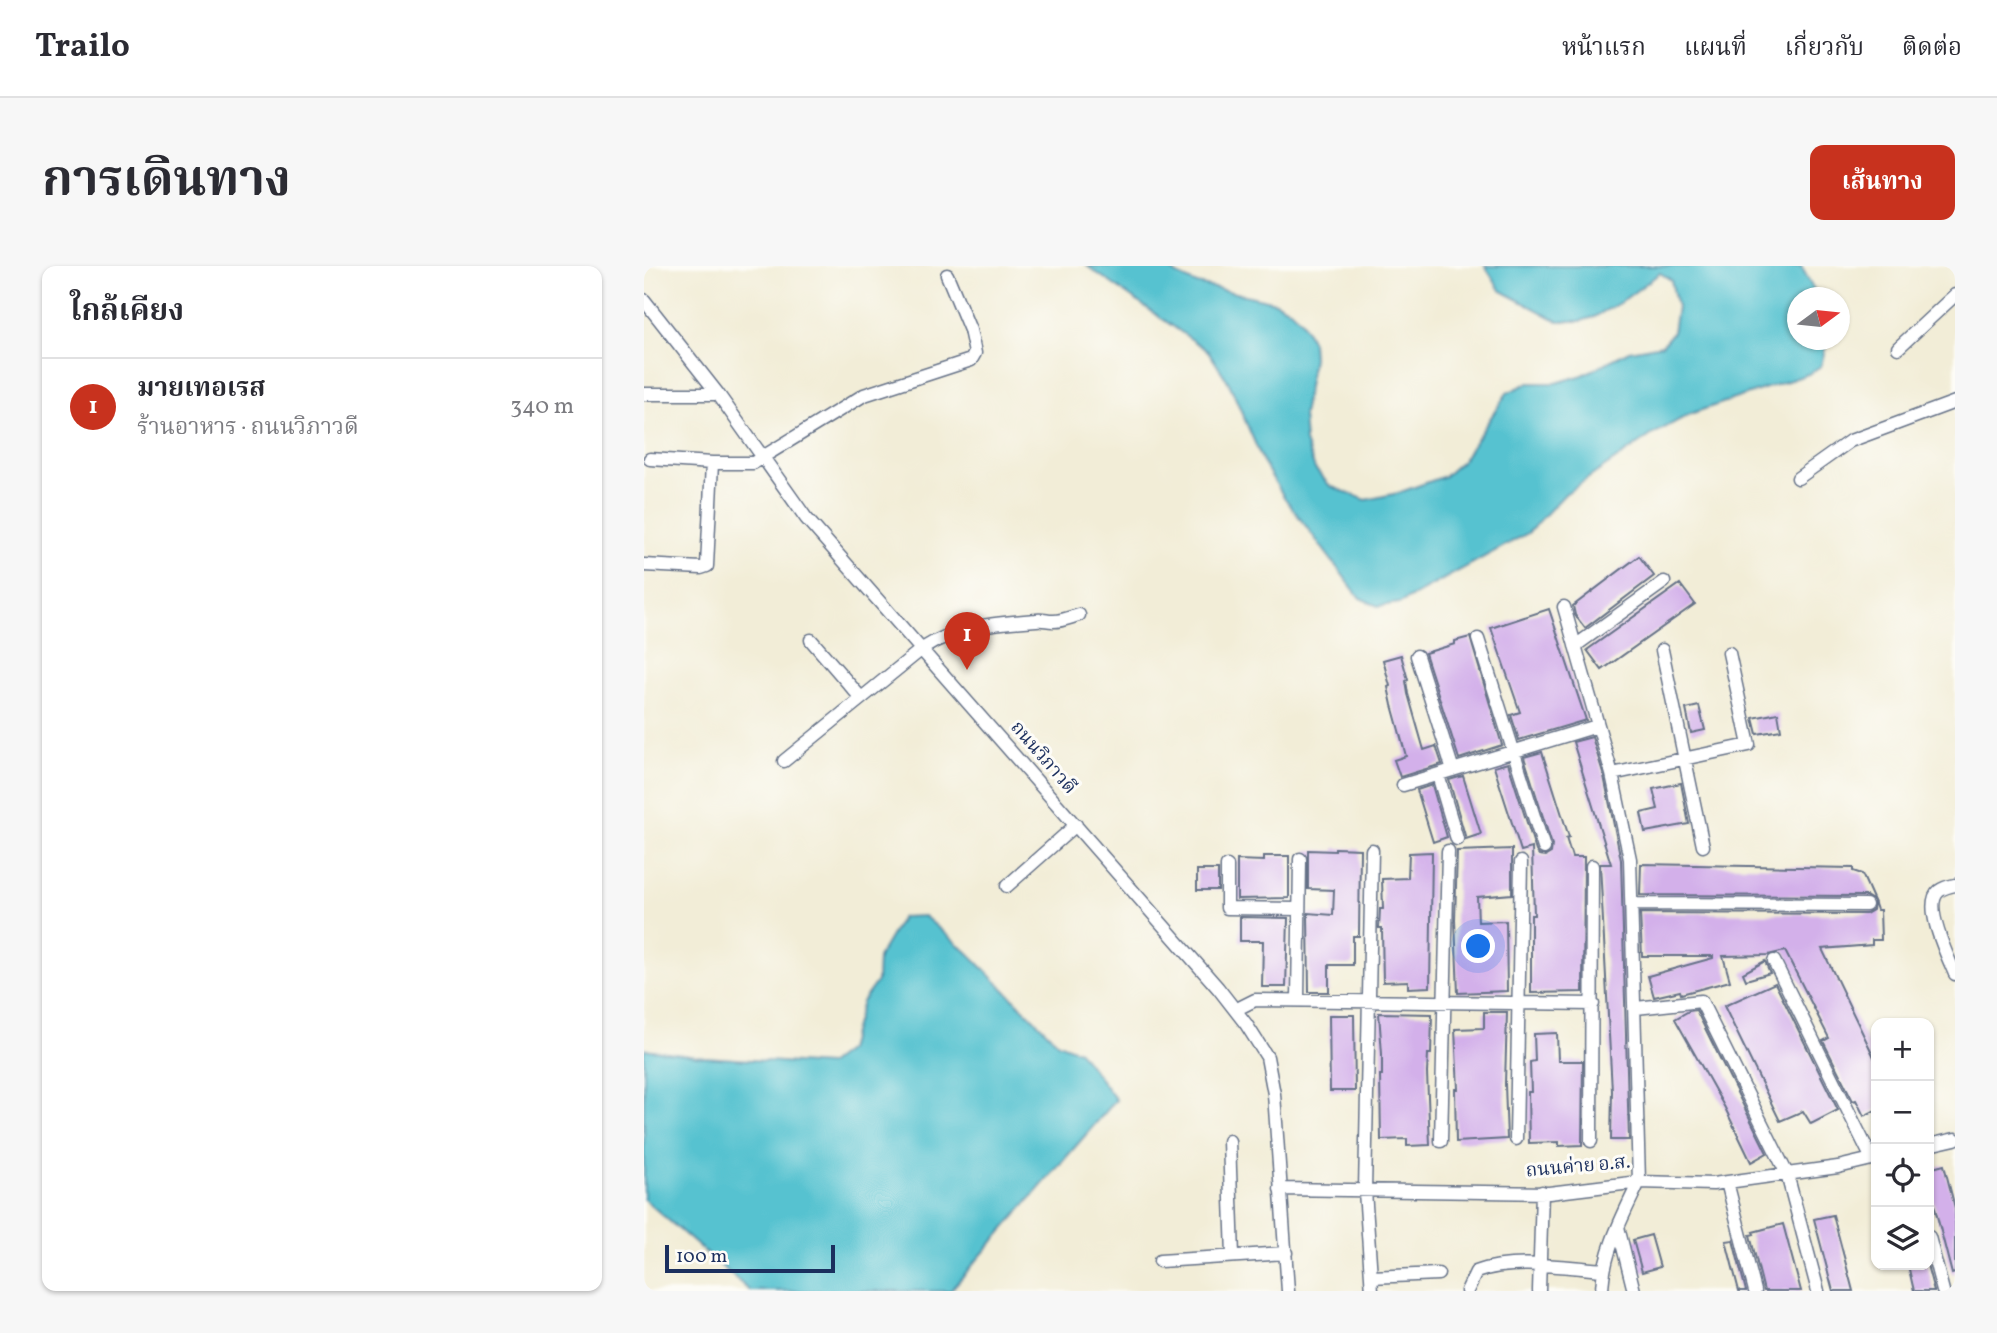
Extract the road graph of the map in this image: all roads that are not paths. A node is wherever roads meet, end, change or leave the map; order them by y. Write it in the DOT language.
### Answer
graph roads {
  1 [pos="947,275"];
  2 [pos="1955,295"];
  3 [pos="644,300"];
  4 [pos="1898,348"];
  5 [pos="644,394"];
  6 [pos="718,394"];
  7 [pos="1955,402"];
  8 [pos="762,458"];
  9 [pos="650,459"];
  10 [pos="712,463"];
  11 [pos="1798,478"];
  12 [pos="644,565"];
  13 [pos="1664,582"];
  14 [pos="1564,607"];
  15 [pos="1079,615"];
  16 [pos="1478,639"];
  17 [pos="811,640"];
  18 [pos="1575,646"];
  19 [pos="922,649"];
  20 [pos="1662,650"];
  21 [pos="1728,653"];
  22 [pos="1417,656"];
  23 [pos="861,698"];
  24 [pos="1597,726"];
  25 [pos="1515,751"];
  26 [pos="1685,758"];
  27 [pos="784,761"];
  28 [pos="1453,770"];
  29 [pos="1438,775"];
  30 [pos="1612,775"];
  31 [pos="1403,785"];
  32 [pos="1076,825"];
  33 [pos="1457,839"];
  34 [pos="1703,846"];
  35 [pos="1544,848"];
  36 [pos="1372,850"];
  37 [pos="1448,851"];
  38 [pos="1300,859"];
  39 [pos="1521,862"];
  40 [pos="1227,866"];
  41 [pos="1592,866"];
  42 [pos="1955,885"];
  43 [pos="1007,886"];
  44 [pos="1632,904"];
  45 [pos="1866,905"];
  46 [pos="1298,909"];
  47 [pos="1774,961"];
  48 [pos="1955,974"];
  49 [pos="1298,999"];
  50 [pos="1368,1001"];
  51 [pos="1444,1002"];
  52 [pos="1519,1003"];
  53 [pos="1592,1004"];
  54 [pos="1636,1008"];
  55 [pos="1235,1010"];
  56 [pos="1517,1139"];
  57 [pos="1955,1139"];
  58 [pos="1230,1141"];
  59 [pos="1441,1141"];
  60 [pos="1591,1141"];
  61 [pos="1933,1144"];
  62 [pos="1871,1152"];
  63 [pos="1871,1159"];
  64 [pos="1787,1174"];
  65 [pos="1639,1181"];
  66 [pos="1727,1182"];
  67 [pos="1280,1189"];
  68 [pos="1365,1191"];
  69 [pos="1542,1192"];
  70 [pos="1618,1226"];
  71 [pos="1286,1253"];
  72 [pos="1233,1256"];
  73 [pos="1934,1256"];
  74 [pos="1160,1261"];
  75 [pos="1541,1266"];
  76 [pos="1603,1270"];
  77 [pos="1438,1274"];
  78 [pos="1371,1277"];
  79 [pos="1288,1291"];
  80 [pos="1372,1291"];
  81 [pos="1467,1291"];
  82 [pos="1539,1291"];
  83 [pos="1602,1291"];
  84 [pos="1634,1291"];
  85 [pos="1755,1291"];
  86 [pos="1818,1291"];
  87 [pos="1943,1291"];
  1 -- 8 [label="street"];
  2 -- 4 [label="street"];
  3 -- 6 [label="street, ถนนวิภาวดี"];
  5 -- 6 [label="street"];
  6 -- 8 [label="street, ถนนวิภาวดี"];
  7 -- 11 [label="street"];
  8 -- 10 [label="street"];
  8 -- 19 [label="street, ถนนวิภาวดี"];
  9 -- 10 [label="street"];
  10 -- 12 [label="street"];
  13 -- 18 [label="street"];
  14 -- 18 [label="street"];
  15 -- 19 [label="street"];
  16 -- 25 [label="street"];
  17 -- 23 [label="street"];
  18 -- 24 [label="street"];
  19 -- 23 [label="street"];
  19 -- 32 [label="street, ถนนวิภาวดี"];
  20 -- 26 [label="street"];
  21 -- 26 [label="street"];
  22 -- 28 [label="street"];
  23 -- 27 [label="street"];
  24 -- 25 [label="street"];
  24 -- 30 [label="street"];
  25 -- 28 [label="street"];
  25 -- 35 [label="street"];
  26 -- 30 [label="street"];
  26 -- 34 [label="street"];
  28 -- 29 [label="street"];
  29 -- 31 [label="street"];
  29 -- 33 [label="street"];
  30 -- 44 [label="street"];
  32 -- 43 [label="street"];
  32 -- 55 [label="street, ถนนวิภาวดี"];
  36 -- 50 [label="street"];
  37 -- 51 [label="street"];
  38 -- 46 [label="street"];
  39 -- 52 [label="street"];
  40 -- 46 [label="street"];
  41 -- 53 [label="street"];
  42 -- 48 [label="street"];
  44 -- 45 [label="street"];
  44 -- 54 [label="street"];
  46 -- 49 [label="street"];
  47 -- 62 [label="street"];
  49 -- 50 [label="street"];
  49 -- 55 [label="street"];
  50 -- 51 [label="street"];
  50 -- 68 [label="street"];
  51 -- 52 [label="street"];
  51 -- 59 [label="street"];
  52 -- 53 [label="street"];
  52 -- 56 [label="street"];
  53 -- 60 [label="street"];
  54 -- 64 [label="street"];
  54 -- 65 [label="street"];
  55 -- 67 [label="street, ถนนวิภาวดี"];
  57 -- 61 [label="street"];
  58 -- 72 [label="street"];
  63 -- 64 [label="street, ถนนค่าย อ.ส."];
  64 -- 66 [label="street, ถนนค่าย อ.ส."];
  64 -- 86 [label="street"];
  65 -- 66 [label="street, ถนนค่าย อ.ส."];
  65 -- 69 [label="street, ถนนค่าย อ.ส."];
  65 -- 70 [label="street"];
  66 -- 85 [label="street"];
  67 -- 68 [label="street, ถนนค่าย อ.ส."];
  67 -- 71 [label="street, ถนนวิภาวดี"];
  68 -- 69 [label="street, ถนนค่าย อ.ส."];
  68 -- 78 [label="street"];
  69 -- 75 [label="street"];
  70 -- 76 [label="street"];
  70 -- 84 [label="street"];
  71 -- 72 [label="street"];
  71 -- 79 [label="street, ถนนวิภาวดี"];
  72 -- 74 [label="street"];
  73 -- 87 [label="street"];
  75 -- 76 [label="street"];
  75 -- 81 [label="street"];
  75 -- 82 [label="street"];
  76 -- 83 [label="street"];
  77 -- 78 [label="street"];
  78 -- 80 [label="street"];
}
